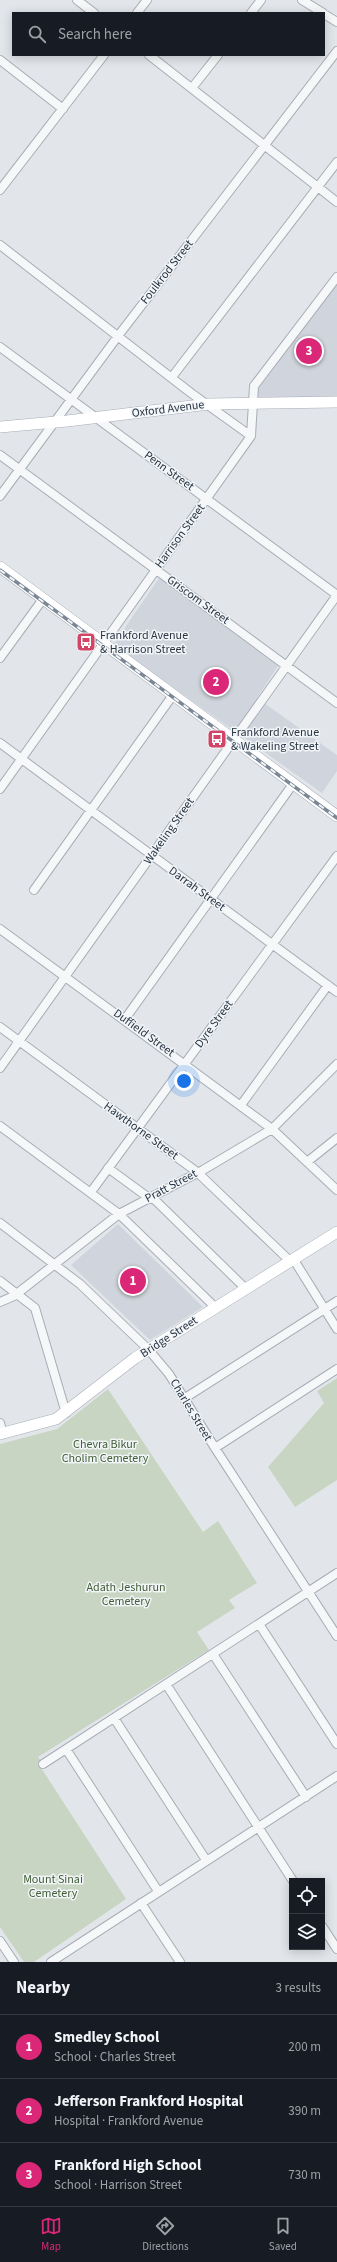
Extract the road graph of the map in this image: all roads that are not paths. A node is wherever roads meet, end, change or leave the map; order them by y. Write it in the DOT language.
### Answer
graph roads {
  1 [pos="77,0"];
  2 [pos="147,0"];
  3 [pos="261,0"];
  4 [pos="302,0"];
  5 [pos="93,12"];
  6 [pos="138,12"];
  7 [pos="252,12"];
  8 [pos="321,12"];
  9 [pos="325,14"];
  10 [pos="337,22"];
  11 [pos="337,51"];
  12 [pos="103,56"];
  13 [pos="150,56"];
  14 [pos="217,56"];
  15 [pos="0,60"];
  16 [pos="192,88"];
  17 [pos="62,109"];
  18 [pos="264,146"];
  19 [pos="337,162"];
  20 [pos="318,187"];
  21 [pos="0,190"];
  22 [pos="337,202"];
  23 [pos="0,245"];
  24 [pos="337,277"];
  25 [pos="118,336"];
  26 [pos="0,347"];
  27 [pos="172,377"];
  28 [pos="70,400"];
  29 [pos="253,402"];
  30 [pos="337,402"];
  31 [pos="209,404"];
  32 [pos="97,418"];
  33 [pos="53,422"];
  34 [pos="0,427"];
  35 [pos="251,436"];
  36 [pos="0,455"];
  37 [pos="19,469"];
  38 [pos="0,496"];
  39 [pos="207,499"];
  40 [pos="0,567"];
  41 [pos="156,569"];
  42 [pos="337,595"];
  43 [pos="43,599"];
  44 [pos="104,644"];
  45 [pos="0,658"];
  46 [pos="286,665"];
  47 [pos="173,695"];
  48 [pos="337,703"];
  49 [pos="234,740"];
  50 [pos="0,743"];
  51 [pos="22,759"];
  52 [pos="294,784"];
  53 [pos="0,789"];
  54 [pos="91,811"];
  55 [pos="337,816"];
  56 [pos="151,855"];
  57 [pos="337,856"];
  58 [pos="34,890"];
  59 [pos="210,898"];
  60 [pos="0,929"];
  61 [pos="273,944"];
  62 [pos="65,978"];
  63 [pos="328,985"];
  64 [pos="337,992"];
  65 [pos="124,1019"];
  66 [pos="0,1027"];
  67 [pos="19,1041"];
  68 [pos="185,1064"];
  69 [pos="337,1064"];
  70 [pos="0,1068"];
  71 [pos="241,1105"];
  72 [pos="0,1126"];
  73 [pos="137,1128"];
  74 [pos="272,1128"];
  75 [pos="337,1138"];
  76 [pos="307,1162"];
  77 [pos="108,1168"];
  78 [pos="197,1172"];
  79 [pos="337,1190"];
  80 [pos="91,1192"];
  81 [pos="149,1198"];
  82 [pos="118,1214"];
  83 [pos="0,1223"];
  84 [pos="337,1232"];
  85 [pos="293,1261"];
  86 [pos="55,1264"];
  87 [pos="0,1282"];
  88 [pos="246,1289"];
  89 [pos="18,1293"];
  90 [pos="337,1301"];
  91 [pos="0,1302"];
  92 [pos="215,1307"];
  93 [pos="324,1309"];
  94 [pos="337,1329"];
  95 [pos="148,1349"];
  96 [pos="337,1369"];
  97 [pos="185,1398"];
  98 [pos="66,1413"];
  99 [pos="0,1423"];
  100 [pos="1,1434"];
  101 [pos="215,1448"];
  102 [pos="337,1573"];
  103 [pos="308,1592"];
  104 [pos="259,1624"];
  105 [pos="337,1636"];
  106 [pos="213,1654"];
  107 [pos="166,1684"];
  108 [pos="114,1718"];
  109 [pos="337,1744"];
  110 [pos="66,1749"];
  111 [pos="43,1764"];
  112 [pos="337,1776"];
  113 [pos="306,1797"];
  114 [pos="258,1828"];
  115 [pos="206,1860"];
  116 [pos="291,1878"];
  117 [pos="158,1891"];
  118 [pos="141,1903"];
  119 [pos="325,1931"];
  120 [pos="0,1941"];
  121 [pos="337,1949"];
  122 [pos="14,1962"];
  123 [pos="51,1962"];
  124 [pos="180,1962"];
  1 -- 5 [label="street"];
  2 -- 6 [label="street"];
  3 -- 7 [label="street"];
  4 -- 8 [label="street"];
  9 -- 10 [label="street"];
  11 -- 18 [label="street, Foulkrod Street"];
  12 -- 17 [label="street"];
  13 -- 16 [label="street"];
  14 -- 16 [label="street"];
  15 -- 17 [label="street"];
  16 -- 18 [label="street"];
  17 -- 21 [label="street"];
  18 -- 20 [label="street"];
  18 -- 25 [label="street, Foulkrod Street"];
  19 -- 20 [label="street"];
  20 -- 22 [label="street"];
  20 -- 27 [label="street"];
  23 -- 25 [label="street"];
  24 -- 29 [label="street"];
  25 -- 27 [label="street"];
  25 -- 28 [label="street, Foulkrod Street"];
  26 -- 28 [label="street, Penn Street"];
  27 -- 31 [label="street"];
  28 -- 32 [label="street, Penn Street"];
  28 -- 33 [label="street, Foulkrod Street"];
  29 -- 30 [label="main road, Oxford Avenue"];
  29 -- 31 [label="main road, Oxford Avenue"];
  29 -- 35 [label="street"];
  31 -- 32 [label="main road, Oxford Avenue"];
  31 -- 35 [label="street"];
  32 -- 33 [label="main road, Oxford Avenue"];
  32 -- 39 [label="street, Penn Street"];
  33 -- 34 [label="main road, Oxford Avenue"];
  33 -- 37 [label="street, Foulkrod Street"];
  35 -- 39 [label="street, Harrison Street"];
  36 -- 37 [label="street, Griscom Street"];
  37 -- 38 [label="street, Foulkrod Street"];
  37 -- 41 [label="street, Griscom Street"];
  39 -- 41 [label="street, Harrison Street"];
  39 -- 42 [label="street, Penn Street"];
  40 -- 43 [label="main road"];
  41 -- 44 [label="street, Harrison Street"];
  41 -- 46 [label="street, Griscom Street"];
  42 -- 46 [label="street, Wakeling Street"];
  43 -- 44 [label="main road"];
  43 -- 45 [label="street"];
  44 -- 47 [label="main road"];
  44 -- 51 [label="street, Harrison Street"];
  46 -- 48 [label="street, Griscom Street"];
  46 -- 49 [label="street, Wakeling Street"];
  47 -- 49 [label="main road"];
  47 -- 54 [label="street"];
  49 -- 52 [label="main road"];
  49 -- 56 [label="street, Wakeling Street"];
  50 -- 51 [label="street, Darrah Street"];
  51 -- 53 [label="street, Harrison Street"];
  51 -- 54 [label="street, Darrah Street"];
  52 -- 55 [label="main road"];
  52 -- 59 [label="street"];
  54 -- 56 [label="street, Darrah Street"];
  54 -- 58 [label="street"];
  56 -- 59 [label="street, Darrah Street"];
  56 -- 62 [label="street, Wakeling Street"];
  57 -- 61 [label="street, Dyre Street"];
  59 -- 61 [label="street, Darrah Street"];
  59 -- 65 [label="street"];
  60 -- 62 [label="street, Duffield Street"];
  61 -- 63 [label="street, Darrah Street"];
  61 -- 68 [label="street, Dyre Street"];
  62 -- 65 [label="street, Duffield Street"];
  62 -- 67 [label="street, Wakeling Street"];
  63 -- 64 [label="street, Darrah Street"];
  63 -- 71 [label="street"];
  65 -- 68 [label="street, Duffield Street"];
  66 -- 67 [label="street, Hawthorne Street"];
  67 -- 70 [label="street, Wakeling Street"];
  67 -- 73 [label="street, Hawthorne Street"];
  68 -- 71 [label="street, Duffield Street"];
  68 -- 73 [label="street, Dyre Street"];
  69 -- 74 [label="street, Pratt Street"];
  71 -- 74 [label="street, Duffield Street"];
  72 -- 80 [label="street"];
  73 -- 77 [label="street, Dyre Street"];
  73 -- 78 [label="street, Hawthorne Street"];
  74 -- 76 [label="street, Duffield Street"];
  74 -- 78 [label="street, Pratt Street"];
  75 -- 76 [label="street"];
  76 -- 79 [label="street, Duffield Street"];
  77 -- 80 [label="street, Dyre Street"];
  77 -- 81 [label="street"];
  78 -- 81 [label="street, Pratt Street"];
  78 -- 85 [label="street, Hawthorne Street"];
  80 -- 82 [label="street"];
  81 -- 82 [label="street, Pratt Street"];
  81 -- 88 [label="street"];
  82 -- 86 [label="street, Pratt Street"];
  82 -- 92 [label="street"];
  83 -- 86 [label="street, Charles Street"];
  84 -- 85 [label="main road, Bridge Street"];
  85 -- 88 [label="main road, Bridge Street"];
  85 -- 93 [label="street, Hawthorne Street"];
  86 -- 89 [label="street, Pratt Street"];
  86 -- 95 [label="street, Charles Street"];
  87 -- 89 [label="street"];
  88 -- 92 [label="main road, Bridge Street"];
  89 -- 91 [label="street, Pratt Street"];
  89 -- 98 [label="street"];
  90 -- 93 [label="street"];
  92 -- 95 [label="main road, Bridge Street"];
  93 -- 94 [label="street, Hawthorne Street"];
  93 -- 97 [label="street"];
  95 -- 97 [label="street, Charles Street"];
  95 -- 98 [label="main road, Bridge Street"];
  96 -- 101 [label="street"];
  97 -- 101 [label="street, Charles Street"];
  98 -- 100 [label="main road, Bridge Street"];
  99 -- 100 [label="street"];
  101 -- 103 [label="street, Charles Street"];
  102 -- 103 [label="street"];
  103 -- 104 [label="street"];
  103 -- 105 [label="street, Charles Street"];
  104 -- 106 [label="street"];
  104 -- 109 [label="street"];
  106 -- 107 [label="street"];
  106 -- 113 [label="street"];
  107 -- 108 [label="street"];
  107 -- 114 [label="street"];
  108 -- 110 [label="street"];
  108 -- 115 [label="street"];
  110 -- 111 [label="street"];
  110 -- 117 [label="street"];
  112 -- 113 [label="street"];
  113 -- 114 [label="street"];
  114 -- 115 [label="street"];
  114 -- 116 [label="street"];
  115 -- 117 [label="street"];
  117 -- 118 [label="street"];
  118 -- 123 [label="street"];
  118 -- 124 [label="street"];
  119 -- 121 [label="street"];
  120 -- 122 [label="street"];
}
